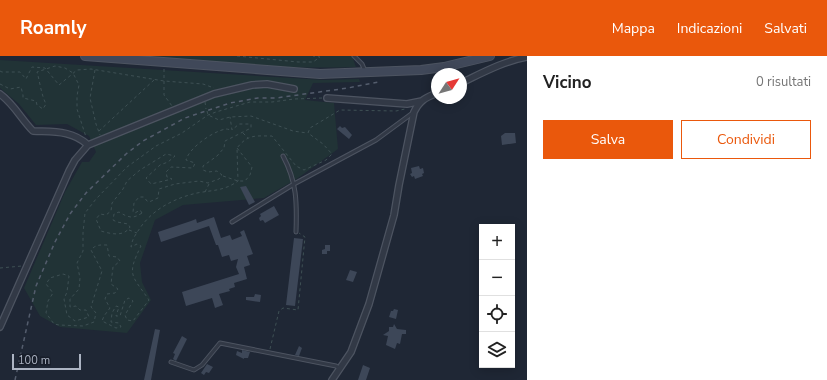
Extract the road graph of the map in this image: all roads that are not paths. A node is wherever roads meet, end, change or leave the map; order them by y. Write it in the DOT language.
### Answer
graph roads {
  1 [pos="85,56"];
  2 [pos="354,56"];
  3 [pos="489,56"];
  4 [pos="527,57"];
  5 [pos="488,70"];
  6 [pos="365,72"];
  7 [pos="467,80"];
  8 [pos="294,89"];
  9 [pos="0,94"];
  10 [pos="431,96"];
  11 [pos="327,98"];
  12 [pos="422,101"];
  13 [pos="414,112"];
  14 [pos="89,145"];
  15 [pos="283,156"];
  16 [pos="294,184"];
  17 [pos="232,222"];
  18 [pos="296,232"];
  19 [pos="0,327"];
  20 [pos="171,362"];
  21 [pos="340,369"];
  22 [pos="332,380"];
  1 -- 6 [label="main road"];
  2 -- 6 [label="lane"];
  3 -- 5 [label="street"];
  3 -- 6 [label="main road"];
  4 -- 5 [label="street"];
  5 -- 7 [label="street"];
  8 -- 14 [label="street"];
  9 -- 14 [label="street"];
  10 -- 12 [label="street"];
  11 -- 12 [label="street"];
  12 -- 13 [label="street"];
  13 -- 16 [label="lane"];
  13 -- 21 [label="street"];
  14 -- 19 [label="street"];
  15 -- 16 [label="lane"];
  16 -- 17 [label="lane"];
  16 -- 18 [label="lane"];
  20 -- 21 [label="lane"];
  21 -- 22 [label="street"];
}
